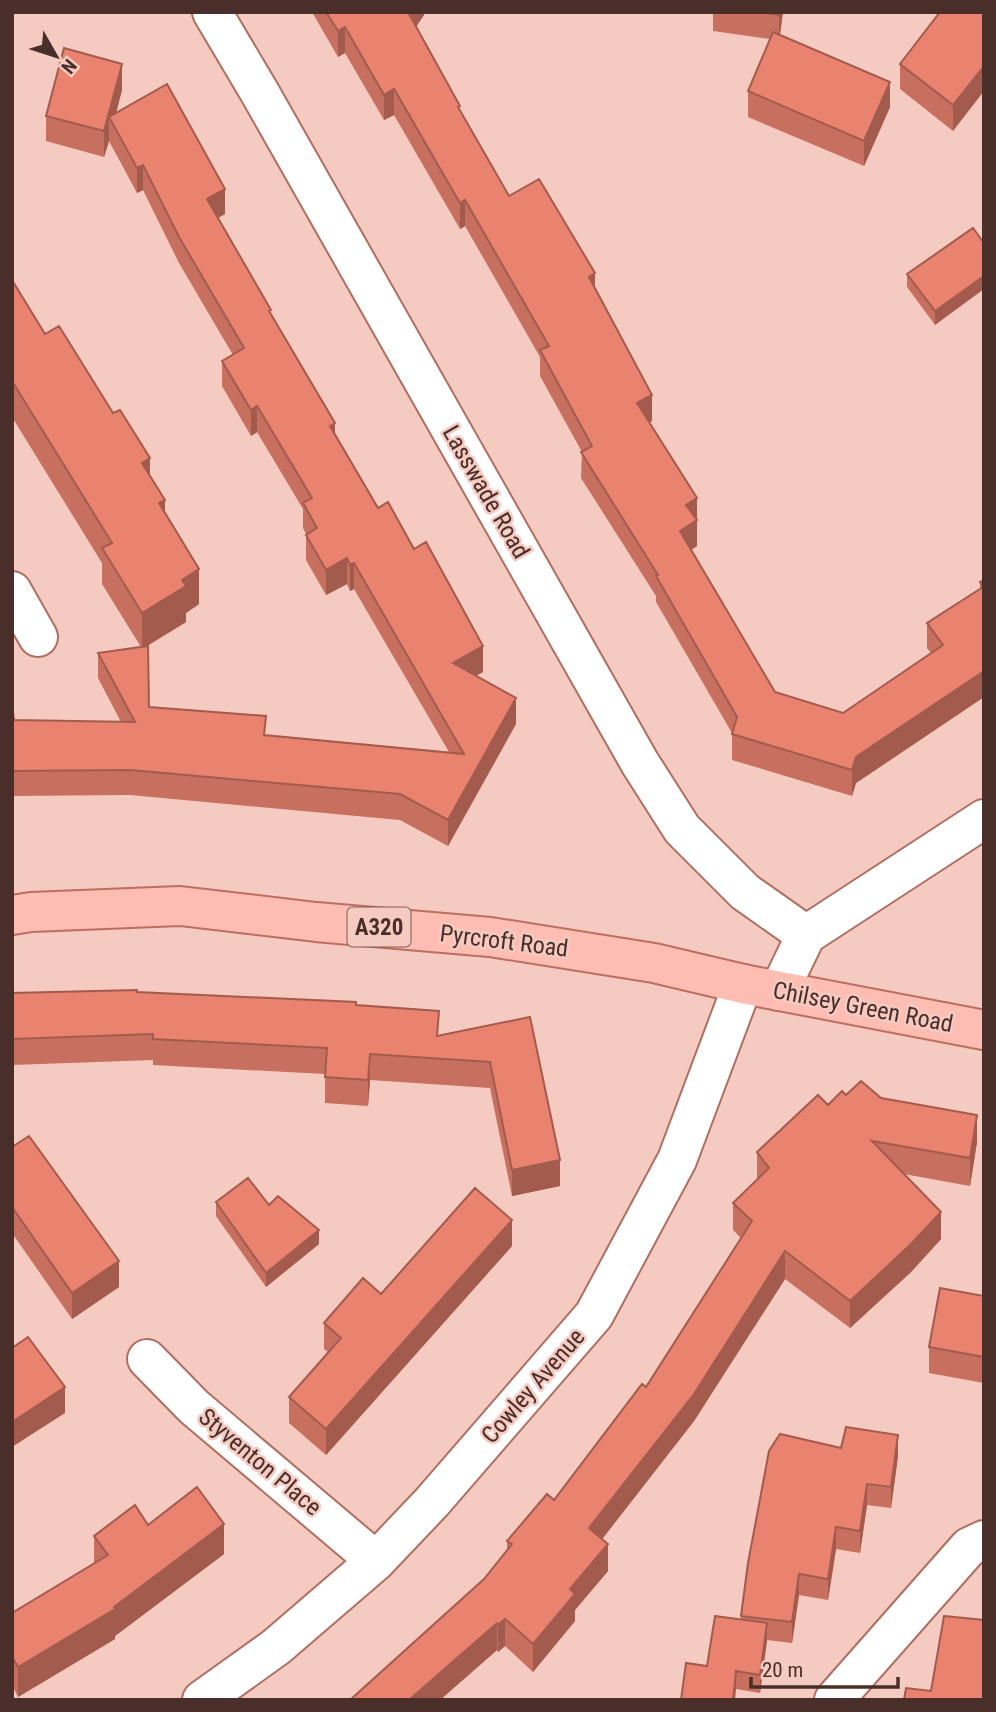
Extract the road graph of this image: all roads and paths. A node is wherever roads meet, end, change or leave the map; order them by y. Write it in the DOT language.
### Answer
graph roads {
  1 [pos="212,12"];
  2 [pos="12,591"];
  3 [pos="37,637"];
  4 [pos="984,819"];
  5 [pos="12,915"];
  6 [pos="806,934"];
  7 [pos="761,987"];
  8 [pos="984,1030"];
  9 [pos="147,1359"];
  10 [pos="984,1540"];
  11 [pos="376,1561"];
  12 [pos="202,1700"];
  13 [pos="834,1700"];
  1 -- 6 [label="street, Lasswade Road"];
  2 -- 3 [label="street"];
  4 -- 6 [label="street"];
  5 -- 7 [label="main road, Pyrcroft Road / A320"];
  6 -- 7 [label="street"];
  7 -- 8 [label="main road, Chilsey Green Road / A320"];
  7 -- 11 [label="street, Cowley Avenue"];
  9 -- 11 [label="street, Styventon Place"];
  10 -- 13 [label="street"];
  11 -- 12 [label="street, Cowley Avenue"];
}
